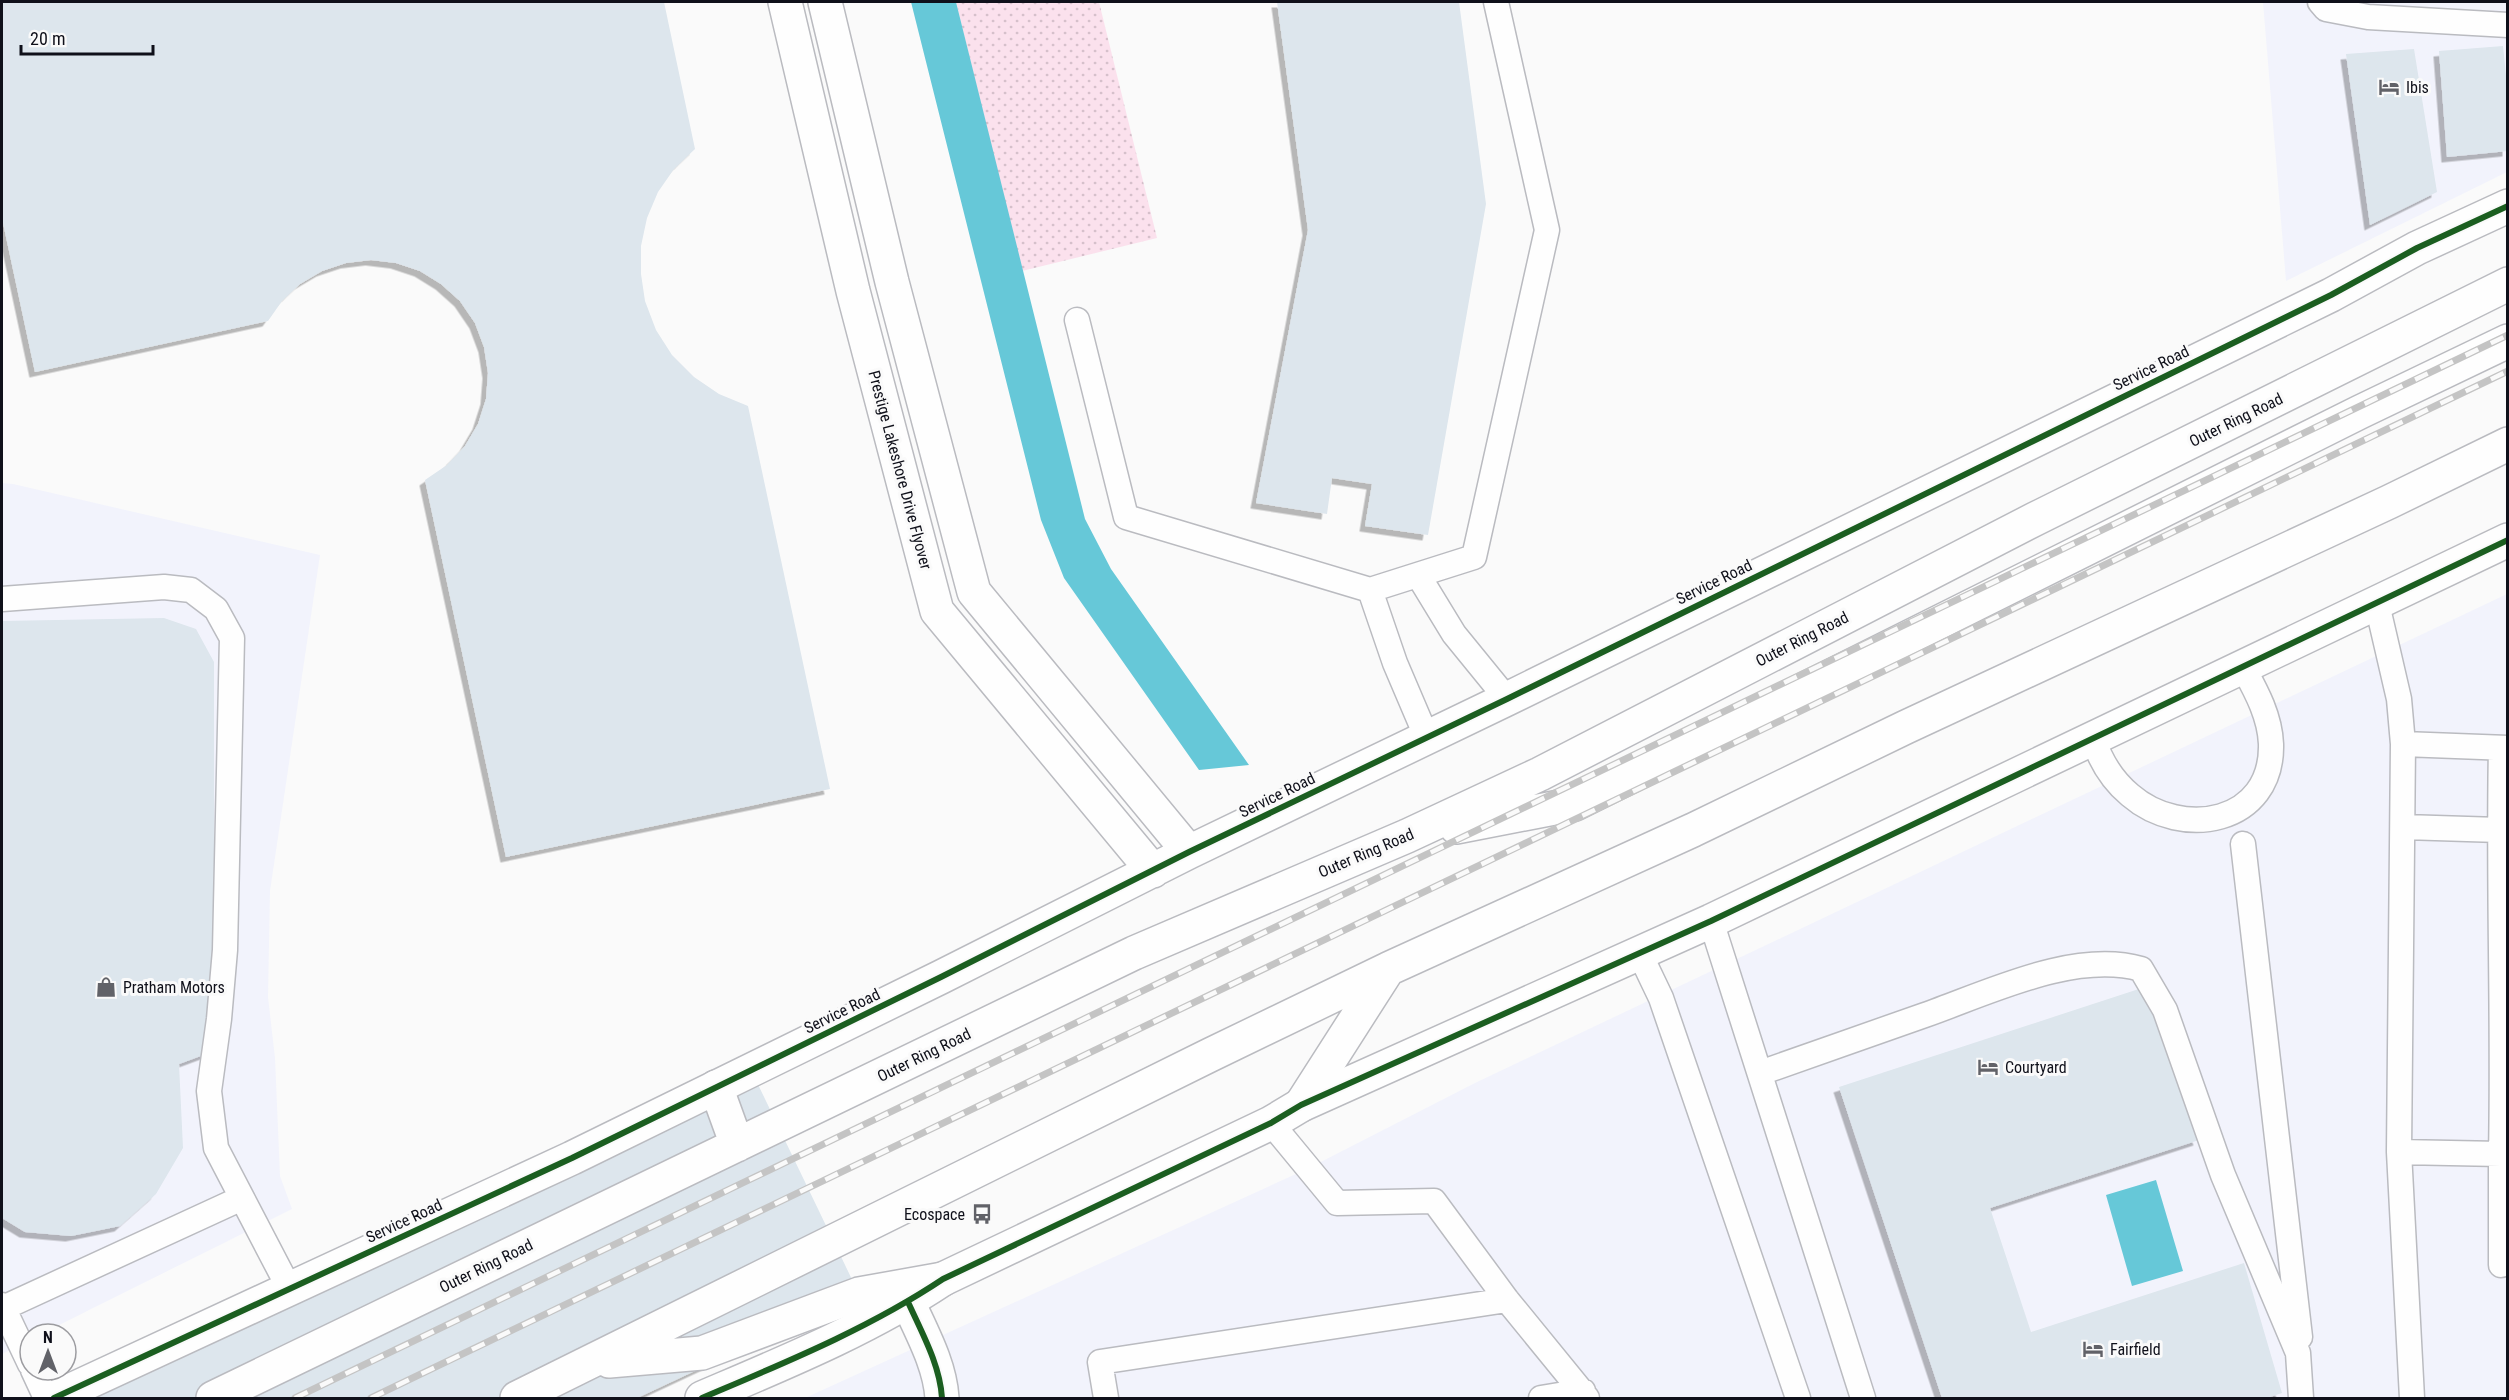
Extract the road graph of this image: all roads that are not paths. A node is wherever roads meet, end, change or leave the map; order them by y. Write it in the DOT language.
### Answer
graph roads {
  1 [pos="785,2"];
  2 [pos="825,2"];
  3 [pos="1496,2"];
  4 [pos="2320,2"];
  5 [pos="2508,25"];
  6 [pos="2508,206"];
  7 [pos="2508,284"];
  8 [pos="1077,320"];
  9 [pos="2508,341"];
  10 [pos="2508,444"];
  11 [pos="2508,540"];
  12 [pos="1418,575"];
  13 [pos="1370,590"];
  14 [pos="2,599"];
  15 [pos="2377,604"];
  16 [pos="2243,667"];
  17 [pos="1507,699"];
  18 [pos="1427,738"];
  19 [pos="2093,738"];
  20 [pos="2403,744"];
  21 [pos="2504,748"];
  22 [pos="2229,814"];
  23 [pos="2404,827"];
  24 [pos="2499,830"];
  25 [pos="1407,836"];
  26 [pos="1189,852"];
  27 [pos="1153,871"];
  28 [pos="1711,921"];
  29 [pos="1640,952"];
  30 [pos="1388,969"];
  31 [pos="1760,1073"];
  32 [pos="716,1087"];
  33 [pos="1301,1105"];
  34 [pos="1271,1123"];
  35 [pos="737,1145"];
  36 [pos="2399,1152"];
  37 [pos="2504,1155"];
  38 [pos="242,1198"];
  39 [pos="2501,1265"];
  40 [pos="943,1279"];
  41 [pos="290,1290"];
  42 [pos="1507,1300"];
  43 [pos="908,1302"];
  44 [pos="2,1306"];
  45 [pos="18,1339"];
  46 [pos="590,1362"];
  47 [pos="39,1382"];
  48 [pos="1585,1395"];
  49 [pos="46,1398"];
  50 [pos="54,1398"];
  51 [pos="213,1398"];
  52 [pos="517,1398"];
  53 [pos="702,1398"];
  54 [pos="942,1398"];
  55 [pos="1106,1398"];
  56 [pos="1541,1398"];
  57 [pos="1798,1398"];
  58 [pos="1863,1398"];
  59 [pos="2301,1398"];
  60 [pos="2307,1398"];
  61 [pos="2412,1398"];
  1 -- 27 [label="main road, Prestige Lakeshore Drive Flyover"];
  2 -- 26 [label="main road"];
  3 -- 12 [label="lane"];
  4 -- 5 [label="lane"];
  6 -- 17 [label="main road, Service Road"];
  7 -- 25 [label="main road, Outer Ring Road"];
  8 -- 13 [label="lane"];
  9 -- 25 [label="main road"];
  10 -- 30 [label="main road"];
  11 -- 15 [label="main road"];
  12 -- 13 [label="lane"];
  12 -- 17 [label="lane"];
  13 -- 18 [label="lane"];
  14 -- 38 [label="lane"];
  15 -- 16 [label="main road"];
  15 -- 20 [label="lane"];
  16 -- 19 [label="main road"];
  16 -- 22 [label="lane"];
  17 -- 18 [label="main road, Service Road"];
  18 -- 26 [label="main road, Service Road"];
  19 -- 22 [label="lane"];
  19 -- 28 [label="main road"];
  20 -- 21 [label="lane"];
  20 -- 23 [label="lane"];
  21 -- 24 [label="lane"];
  22 -- 60 [label="lane"];
  23 -- 24 [label="lane"];
  23 -- 36 [label="lane"];
  24 -- 37 [label="lane"];
  25 -- 35 [label="main road, Outer Ring Road"];
  26 -- 27 [label="main road, Service Road"];
  27 -- 32 [label="main road, Service Road"];
  28 -- 29 [label="main road"];
  28 -- 31 [label="lane"];
  29 -- 33 [label="main road"];
  29 -- 57 [label="lane"];
  30 -- 33 [label="main road"];
  30 -- 46 [label="main road"];
  31 -- 58 [label="lane"];
  31 -- 59 [label="lane"];
  32 -- 35 [label="main road"];
  32 -- 41 [label="main road, Service Road"];
  33 -- 34 [label="main road"];
  34 -- 40 [label="main road"];
  34 -- 42 [label="lane"];
  35 -- 51 [label="main road, Outer Ring Road"];
  36 -- 37 [label="lane"];
  36 -- 61 [label="lane"];
  37 -- 39 [label="lane"];
  38 -- 41 [label="lane"];
  38 -- 44 [label="lane"];
  40 -- 43 [label="main road"];
  40 -- 46 [label="main road"];
  41 -- 50 [label="main road, Service Road"];
  42 -- 48 [label="lane"];
  42 -- 55 [label="lane"];
  43 -- 53 [label="main road"];
  43 -- 54 [label="main road"];
  44 -- 45 [label="lane"];
  46 -- 52 [label="main road"];
  47 -- 49 [label="lane"];
  48 -- 56 [label="lane"];
}
